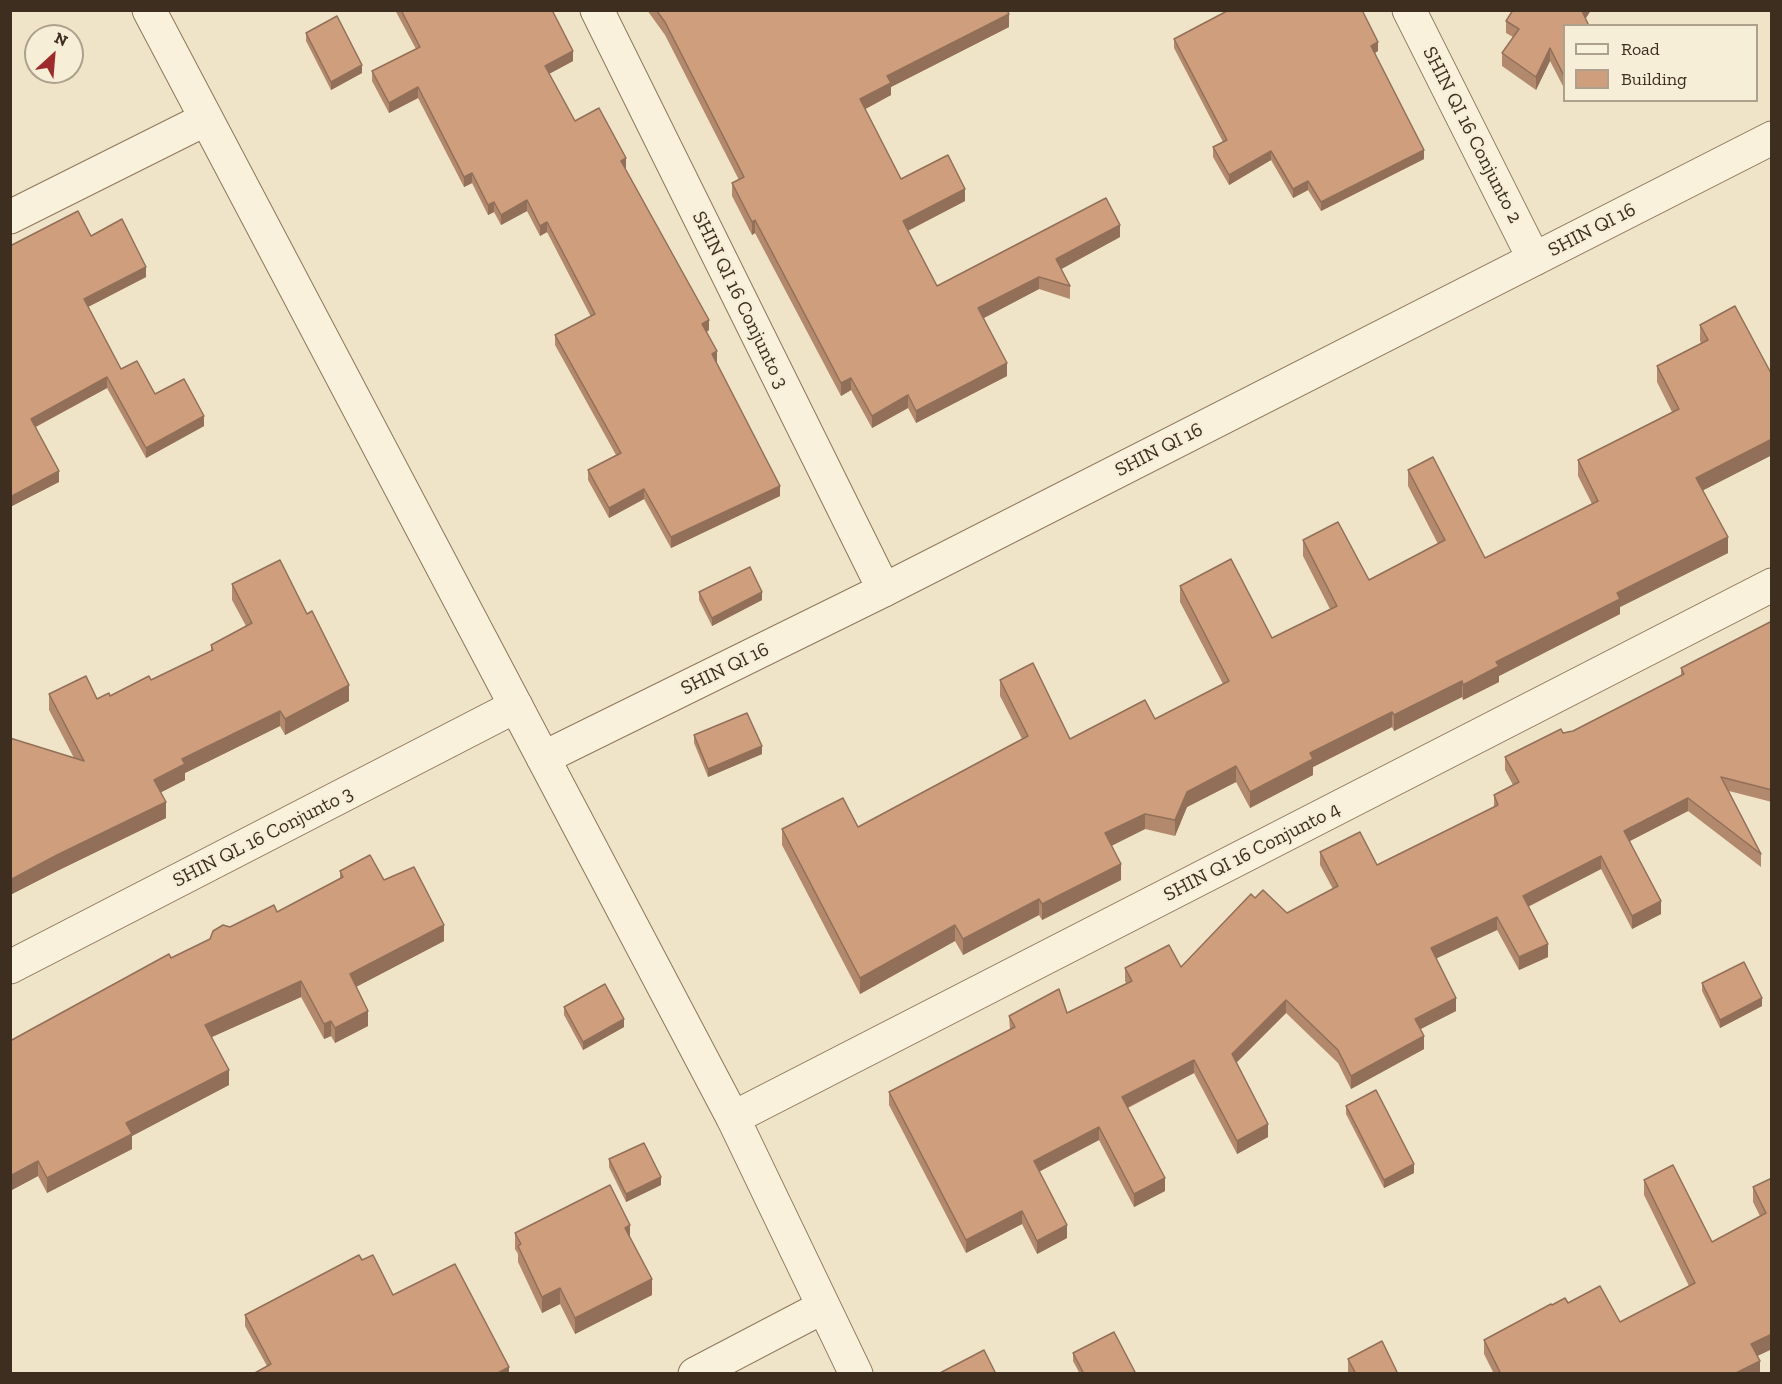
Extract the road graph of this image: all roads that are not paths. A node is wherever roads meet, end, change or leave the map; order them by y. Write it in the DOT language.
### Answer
graph roads {
  1 [pos="149,10"];
  2 [pos="597,10"];
  3 [pos="1409,10"];
  4 [pos="206,119"];
  5 [pos="1772,138"];
  6 [pos="10,217"];
  7 [pos="1534,259"];
  8 [pos="1772,585"];
  9 [pos="884,590"];
  10 [pos="516,706"];
  11 [pos="543,758"];
  12 [pos="10,967"];
  13 [pos="733,1118"];
  14 [pos="823,1307"];
  15 [pos="695,1374"];
  16 [pos="856,1374"];
  1 -- 4 [label="street"];
  2 -- 9 [label="street, SHIN QI 16 Conjunto 3"];
  3 -- 7 [label="street, SHIN QI 16 Conjunto 2"];
  4 -- 6 [label="street"];
  4 -- 10 [label="street"];
  5 -- 7 [label="street, SHIN QI 16"];
  7 -- 9 [label="street, SHIN QI 16"];
  8 -- 13 [label="street, SHIN QI 16 Conjunto 4"];
  9 -- 11 [label="street, SHIN QI 16"];
  10 -- 11 [label="street"];
  10 -- 12 [label="street, SHIN QL 16 Conjunto 3"];
  11 -- 13 [label="street"];
  13 -- 14 [label="street"];
  14 -- 15 [label="street"];
  14 -- 16 [label="street"];
}
